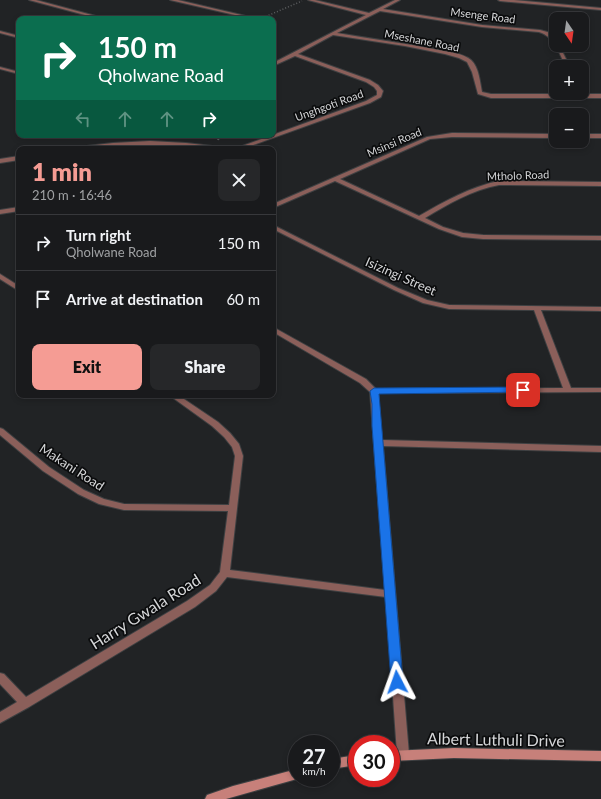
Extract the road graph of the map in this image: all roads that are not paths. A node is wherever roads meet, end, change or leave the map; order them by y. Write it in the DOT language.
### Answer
graph roads {
  1 [pos="31,0"];
  2 [pos="172,0"];
  3 [pos="310,0"];
  4 [pos="398,0"];
  5 [pos="500,0"];
  6 [pos="601,9"];
  7 [pos="380,10"];
  8 [pos="370,15"];
  9 [pos="93,16"];
  10 [pos="244,16"];
  11 [pos="0,32"];
  12 [pos="333,34"];
  13 [pos="549,34"];
  14 [pos="16,36"];
  15 [pos="295,54"];
  16 [pos="276,64"];
  17 [pos="0,68"];
  18 [pos="16,72"];
  19 [pos="549,95"];
  20 [pos="589,95"];
  21 [pos="601,96"];
  22 [pos="276,135"];
  23 [pos="549,136"];
  24 [pos="589,136"];
  25 [pos="601,136"];
  26 [pos="268,138"];
  27 [pos="100,146"];
  28 [pos="195,146"];
  29 [pos="245,146"];
  30 [pos="16,158"];
  31 [pos="0,161"];
  32 [pos="335,179"];
  33 [pos="601,184"];
  34 [pos="276,205"];
  35 [pos="16,209"];
  36 [pos="0,212"];
  37 [pos="420,218"];
  38 [pos="276,229"];
  39 [pos="601,238"];
  40 [pos="0,276"];
  41 [pos="16,286"];
  42 [pos="537,308"];
  43 [pos="601,309"];
  44 [pos="276,331"];
  45 [pos="568,390"];
  46 [pos="601,390"];
  47 [pos="374,391"];
  48 [pos="177,398"];
  49 [pos="0,431"];
  50 [pos="378,443"];
  51 [pos="601,449"];
  52 [pos="233,508"];
  53 [pos="225,573"];
  54 [pos="390,594"];
  55 [pos="0,677"];
  56 [pos="25,704"];
  57 [pos="0,718"];
  58 [pos="400,754"];
  59 [pos="403,754"];
  60 [pos="601,756"];
  61 [pos="288,776"];
  62 [pos="211,799"];
  1 -- 9 [label="street"];
  2 -- 10 [label="street"];
  3 -- 8 [label="street"];
  4 -- 7 [label="street"];
  5 -- 6 [label="street"];
  7 -- 8 [label="street"];
  7 -- 13 [label="street, Msenge Road"];
  8 -- 12 [label="street"];
  11 -- 14 [label="street"];
  12 -- 15 [label="street"];
  12 -- 19 [label="street, Mseshane Road"];
  15 -- 16 [label="street"];
  15 -- 22 [label="street, Unghgoti Road"];
  17 -- 18 [label="street"];
  20 -- 21 [label="street"];
  23 -- 32 [label="street, Msinsi Road"];
  24 -- 25 [label="street"];
  26 -- 29 [label="street, Unghgoti Road"];
  27 -- 28 [label="street"];
  30 -- 31 [label="street"];
  32 -- 34 [label="street, Msinsi Road"];
  32 -- 37 [label="street"];
  33 -- 37 [label="street, Mtholo Road"];
  35 -- 36 [label="street"];
  37 -- 39 [label="street"];
  38 -- 42 [label="street, Isizingi Street"];
  40 -- 41 [label="street"];
  42 -- 43 [label="street, Isizingi Street"];
  42 -- 45 [label="street"];
  44 -- 47 [label="street"];
  45 -- 46 [label="street"];
  45 -- 47 [label="street"];
  47 -- 50 [label="street"];
  48 -- 52 [label="street"];
  49 -- 52 [label="street, Makani Road"];
  50 -- 51 [label="street"];
  50 -- 54 [label="street"];
  52 -- 53 [label="street"];
  53 -- 54 [label="street"];
  53 -- 56 [label="street, Harry Gwala Road"];
  54 -- 59 [label="street"];
  55 -- 56 [label="street"];
  56 -- 57 [label="street, Harry Gwala Road"];
  58 -- 59 [label="street, Albert Luthuli Drive"];
  59 -- 60 [label="street, Albert Luthuli Drive"];
  61 -- 62 [label="street"];
}
